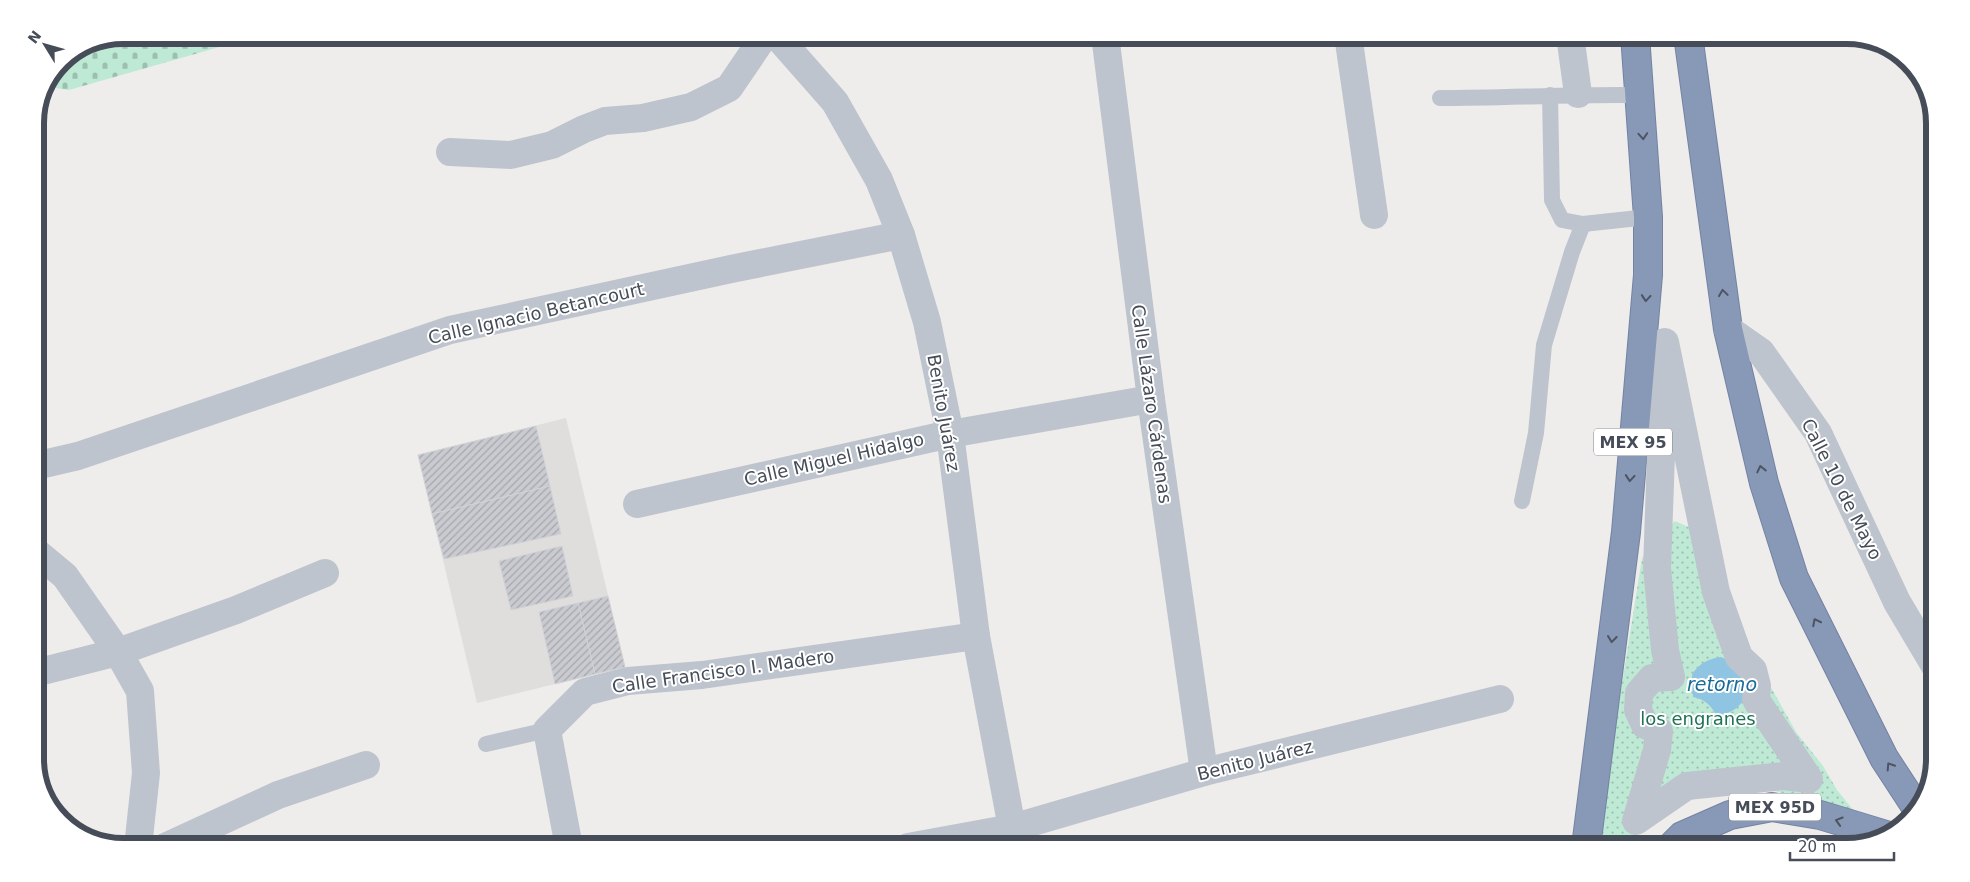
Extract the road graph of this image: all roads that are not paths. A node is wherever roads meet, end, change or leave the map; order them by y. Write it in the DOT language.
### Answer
graph roads {
  1 [pos="759,44"];
  2 [pos="784,44"];
  3 [pos="1106,44"];
  4 [pos="1349,44"];
  5 [pos="1571,44"];
  6 [pos="1636,44"];
  7 [pos="1689,44"];
  8 [pos="1578,94"];
  9 [pos="1550,95"];
  10 [pos="1640,95"];
  11 [pos="1440,98"];
  12 [pos="450,152"];
  13 [pos="1374,214"];
  14 [pos="1648,217"];
  15 [pos="1583,224"];
  16 [pos="901,235"];
  17 [pos="1728,329"];
  18 [pos="1151,399"];
  19 [pos="950,434"];
  20 [pos="44,464"];
  21 [pos="1522,501"];
  22 [pos="637,504"];
  23 [pos="44,558"];
  24 [pos="325,573"];
  25 [pos="1926,631"];
  26 [pos="976,636"];
  27 [pos="118,652"];
  28 [pos="44,670"];
  29 [pos="1500,700"];
  30 [pos="547,730"];
  31 [pos="486,744"];
  32 [pos="366,765"];
  33 [pos="1204,772"];
  34 [pos="1809,779"];
  35 [pos="1913,803"];
  36 [pos="1877,832"];
  37 [pos="1015,837"];
  38 [pos="139,838"];
  39 [pos="185,838"];
  40 [pos="567,838"];
  41 [pos="1587,838"];
  42 [pos="1680,838"];
  1 -- 12 [label="street"];
  2 -- 16 [label="street, Benito Juárez"];
  3 -- 18 [label="street, Calle Lázaro Cárdenas"];
  4 -- 13 [label="street"];
  5 -- 8 [label="street"];
  6 -- 10 [label="highway, MEX 95"];
  17 -- 7 [label="highway, one-way"];
  8 -- 9 [label="lane"];
  8 -- 10 [label="lane"];
  9 -- 11 [label="lane"];
  9 -- 15 [label="lane"];
  10 -- 14 [label="highway, MEX 95, one-way"];
  14 -- 15 [label="lane"];
  14 -- 41 [label="highway, MEX 95, one-way"];
  15 -- 21 [label="lane"];
  16 -- 19 [label="street, Benito Juárez"];
  16 -- 20 [label="street, Calle Ignacio Betancourt"];
  17 -- 25 [label="street, Calle 10 de Mayo"];
  35 -- 17 [label="highway, one-way"];
  18 -- 19 [label="street, Calle Miguel Hidalgo"];
  18 -- 33 [label="street, Calle Lázaro Cárdenas"];
  19 -- 22 [label="street, Calle Miguel Hidalgo"];
  19 -- 26 [label="street, Benito Juárez"];
  23 -- 27 [label="street"];
  24 -- 27 [label="street"];
  26 -- 30 [label="street, Calle Francisco I. Madero"];
  26 -- 37 [label="street, Benito Juárez"];
  27 -- 28 [label="street"];
  27 -- 38 [label="street"];
  29 -- 33 [label="street, Benito Juárez"];
  30 -- 31 [label="lane"];
  30 -- 40 [label="street"];
  32 -- 39 [label="street"];
  33 -- 37 [label="street, Benito Juárez"];
  34 -- 34 [label="street"];
  36 -- 42 [label="highway, MEX 95D, one-way"];
}
